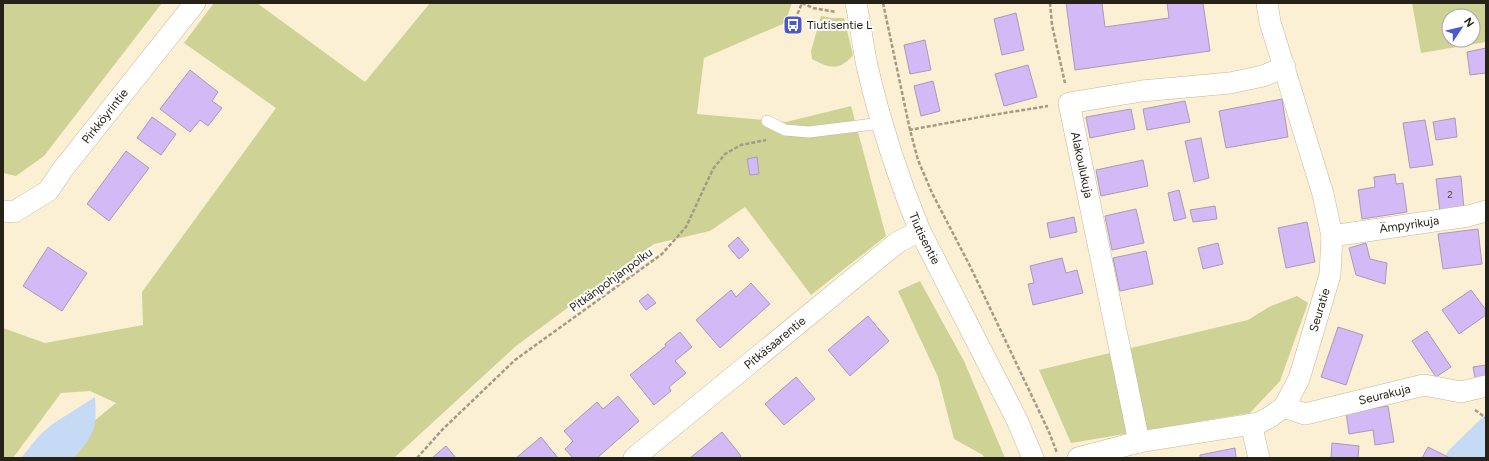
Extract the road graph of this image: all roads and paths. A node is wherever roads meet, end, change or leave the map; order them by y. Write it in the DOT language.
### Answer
graph roads {
  1 [pos="196,3"];
  2 [pos="802,3"];
  3 [pos="856,3"];
  4 [pos="883,3"];
  5 [pos="1050,3"];
  6 [pos="1267,3"];
  7 [pos="794,25"];
  8 [pos="1285,67"];
  9 [pos="1069,103"];
  10 [pos="767,120"];
  11 [pos="882,123"];
  12 [pos="910,130"];
  13 [pos="771,139"];
  14 [pos="3,211"];
  15 [pos="1486,211"];
  16 [pos="920,232"];
  17 [pos="1332,236"];
  18 [pos="1486,386"];
  19 [pos="1284,407"];
  20 [pos="1473,408"];
  21 [pos="1486,418"];
  22 [pos="1251,424"];
  23 [pos="1140,442"];
  24 [pos="417,458"];
  25 [pos="634,458"];
  26 [pos="1033,458"];
  27 [pos="1059,458"];
  28 [pos="1078,458"];
  29 [pos="1259,458"];
  1 -- 14 [label="street, Pirkköyrintie"];
  2 -- 7 [label="path"];
  3 -- 11 [label="street, Tiutisentie"];
  4 -- 12 [label="path"];
  5 -- 9 [label="path"];
  6 -- 8 [label="street, Seuratie"];
  8 -- 9 [label="street"];
  8 -- 17 [label="street, Seuratie"];
  9 -- 12 [label="path"];
  9 -- 23 [label="street, Alakoulukuja"];
  10 -- 11 [label="lane"];
  11 -- 16 [label="street, Tiutisentie"];
  12 -- 27 [label="path"];
  13 -- 24 [label="path, Pitkänpohjanpolku"];
  15 -- 17 [label="street, Ämpyrikuja"];
  16 -- 25 [label="street, Pitkäsaarentie"];
  16 -- 26 [label="street, Tiutisentie"];
  17 -- 19 [label="street, Seuratie"];
  18 -- 19 [label="street, Seurakuja"];
  19 -- 22 [label="street, Seuratie"];
  20 -- 21 [label="path"];
  22 -- 23 [label="street, Seuratie"];
  22 -- 29 [label="street"];
  23 -- 28 [label="street, Seuratie"];
}
